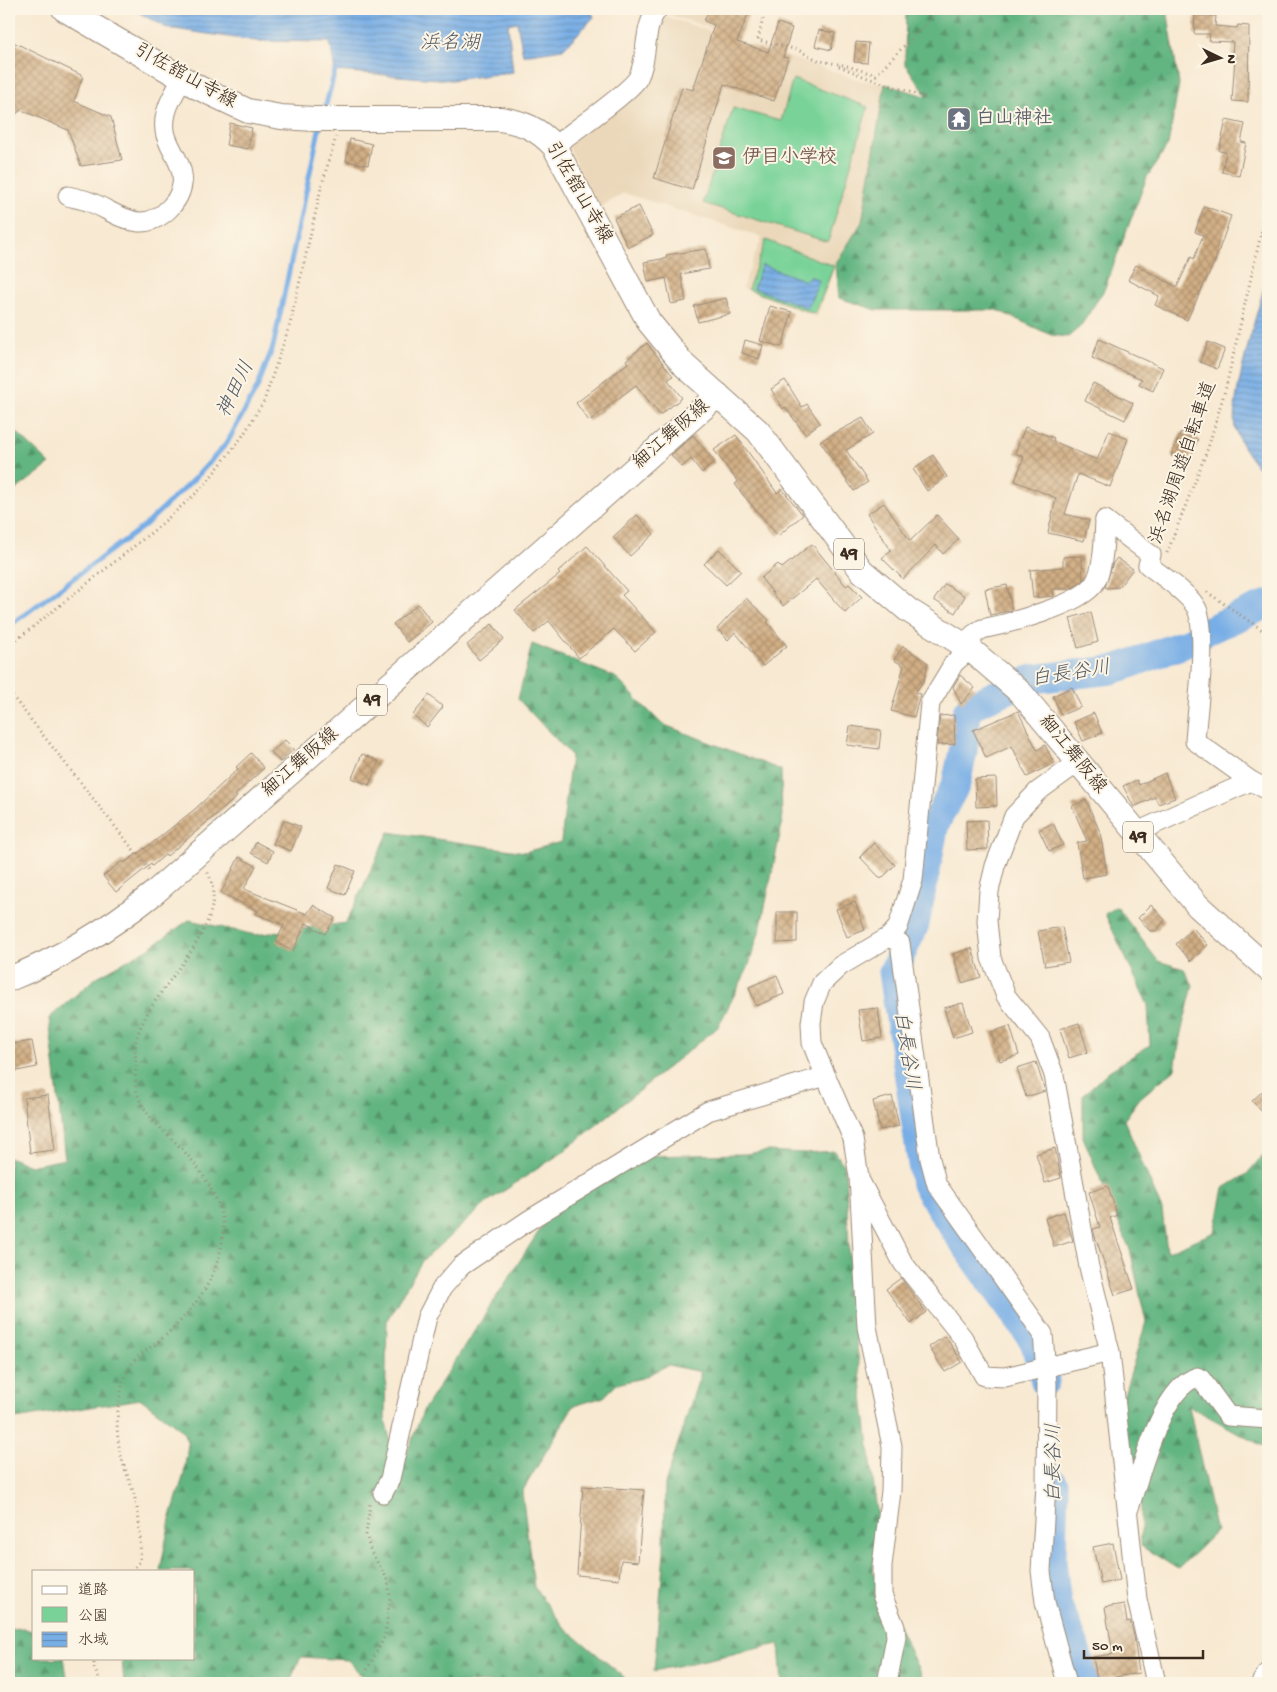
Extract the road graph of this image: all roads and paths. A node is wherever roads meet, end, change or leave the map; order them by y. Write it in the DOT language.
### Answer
graph roads {
  1 [pos="64,9"];
  2 [pos="658,9"];
  3 [pos="764,9"];
  4 [pos="940,9"];
  5 [pos="836,64"];
  6 [pos="183,78"];
  7 [pos="928,98"];
  8 [pos="338,119"];
  9 [pos="554,146"];
  10 [pos="68,196"];
  11 [pos="1268,203"];
  12 [pos="718,395"];
  13 [pos="1164,561"];
  14 [pos="1203,588"];
  15 [pos="1268,634"];
  16 [pos="9,646"];
  17 [pos="970,650"];
  18 [pos="9,692"];
  19 [pos="1080,761"];
  20 [pos="1251,781"];
  21 [pos="1268,790"];
  22 [pos="1136,835"];
  23 [pos="197,855"];
  24 [pos="162,886"];
  25 [pos="889,937"];
  26 [pos="1268,969"];
  27 [pos="9,979"];
  28 [pos="826,1076"];
  29 [pos="859,1177"];
  30 [pos="1110,1352"];
  31 [pos="1047,1367"];
  32 [pos="1268,1419"];
  33 [pos="383,1493"];
  34 [pos="1127,1516"];
  35 [pos="133,1570"];
  36 [pos="94,1660"];
  37 [pos="1268,1672"];
  38 [pos="101,1683"];
  39 [pos="360,1683"];
  40 [pos="887,1683"];
  41 [pos="1066,1683"];
  42 [pos="1156,1683"];
  43 [pos="1261,1683"];
  1 -- 6 [label="main road, 引佐舘山寺線"];
  2 -- 9 [label="street"];
  3 -- 5 [label="path"];
  4 -- 5 [label="path"];
  5 -- 7 [label="path"];
  6 -- 8 [label="main road, 引佐舘山寺線"];
  6 -- 10 [label="street"];
  8 -- 9 [label="main road, 引佐舘山寺線"];
  8 -- 16 [label="path"];
  9 -- 12 [label="main road, 引佐舘山寺線"];
  11 -- 13 [label="path, 浜名湖周遊自転車道"];
  12 -- 17 [label="main road, 細江舞阪線 / 49"];
  12 -- 23 [label="main road, 細江舞阪線 / 49"];
  14 -- 15 [label="path"];
  17 -- 19 [label="main road, 細江舞阪線 / 49"];
  17 -- 20 [label="street"];
  17 -- 25 [label="street"];
  18 -- 24 [label="path"];
  19 -- 22 [label="main road, 細江舞阪線 / 49"];
  19 -- 30 [label="street"];
  20 -- 21 [label="street"];
  20 -- 22 [label="street"];
  22 -- 26 [label="main road, 細江舞阪線 / 49"];
  23 -- 24 [label="main road, 細江舞阪線 / 49"];
  23 -- 35 [label="path"];
  24 -- 27 [label="main road, 細江舞阪線 / 49"];
  25 -- 28 [label="street"];
  25 -- 31 [label="street"];
  28 -- 29 [label="street"];
  28 -- 33 [label="street"];
  29 -- 31 [label="street"];
  29 -- 40 [label="street"];
  30 -- 31 [label="street"];
  30 -- 34 [label="street"];
  31 -- 41 [label="street"];
  32 -- 34 [label="street"];
  33 -- 39 [label="path"];
  34 -- 42 [label="street"];
  36 -- 38 [label="path"];
  37 -- 43 [label="street"];
}
